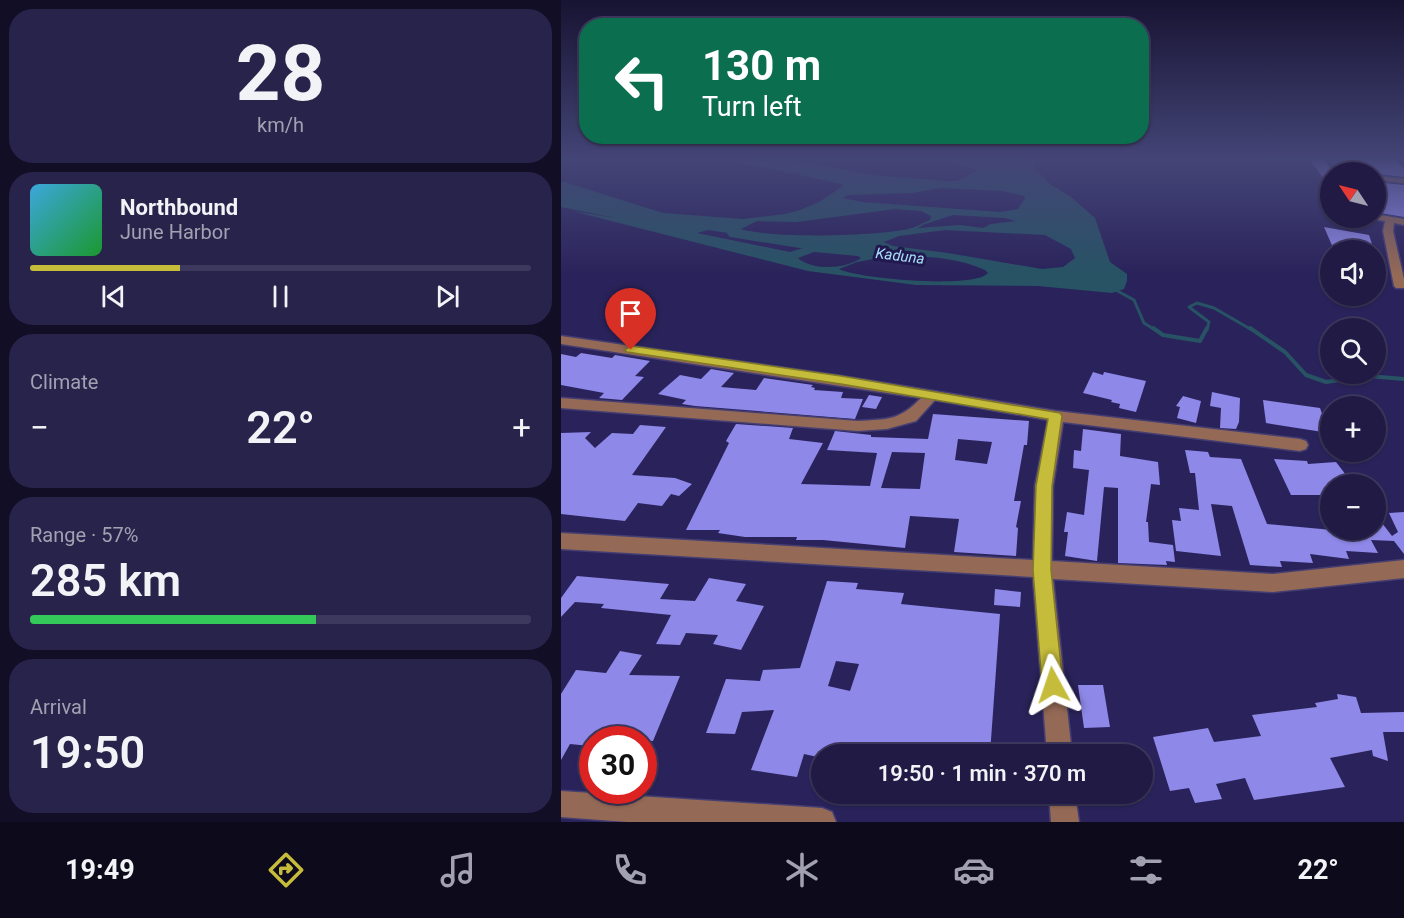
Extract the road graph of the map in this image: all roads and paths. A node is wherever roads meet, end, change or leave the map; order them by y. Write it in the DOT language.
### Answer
graph roads {
  1 [pos="1386,218"];
  2 [pos="1390,219"];
  3 [pos="1404,222"];
  4 [pos="1400,286"];
  5 [pos="561,340"];
  6 [pos="931,396"];
  7 [pos="561,403"];
  8 [pos="1056,416"];
  9 [pos="1300,445"];
  10 [pos="561,542"];
  11 [pos="1404,569"];
  12 [pos="1042,570"];
  13 [pos="1058,744"];
  14 [pos="561,804"];
  15 [pos="1063,804"];
  16 [pos="822,822"];
  17 [pos="1065,822"];
  1 -- 2 [label="street"];
  2 -- 3 [label="street"];
  2 -- 4 [label="street"];
  5 -- 6 [label="street"];
  6 -- 7 [label="street"];
  6 -- 8 [label="street"];
  8 -- 9 [label="street"];
  8 -- 12 [label="street"];
  10 -- 12 [label="street"];
  11 -- 12 [label="street"];
  12 -- 13 [label="street"];
  14 -- 16 [label="street"];
  15 -- 17 [label="street"];
}
